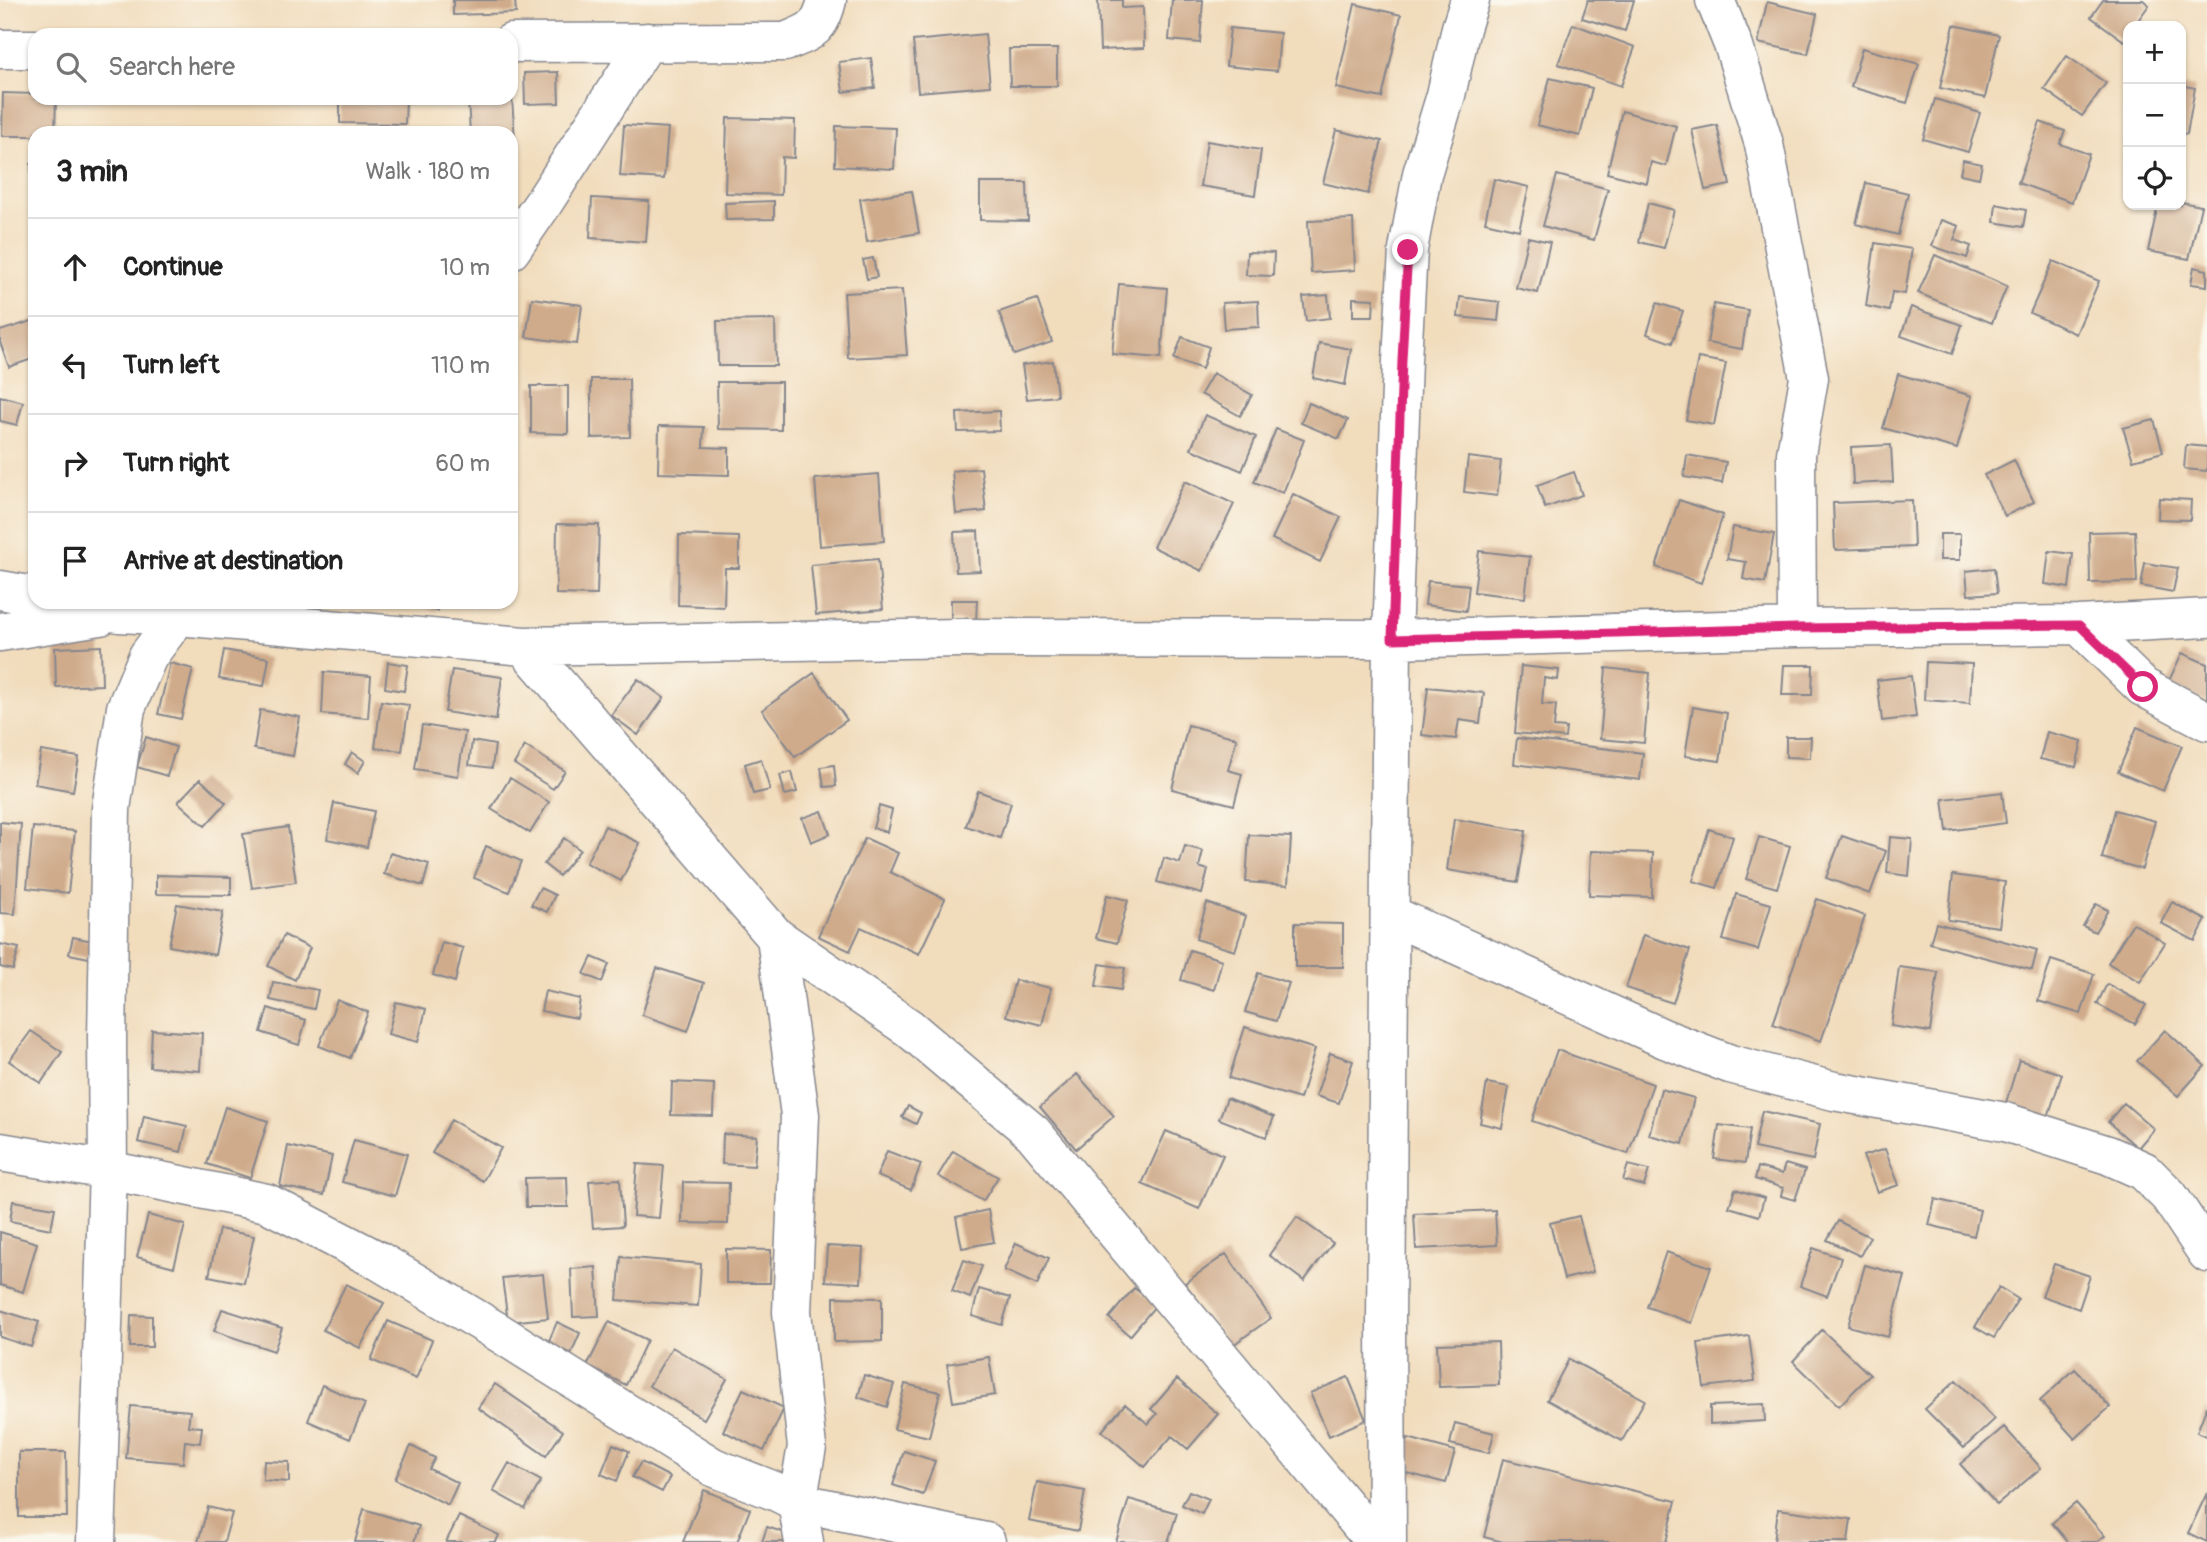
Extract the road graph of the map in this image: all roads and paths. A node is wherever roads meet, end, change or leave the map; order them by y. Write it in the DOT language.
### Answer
graph roads {
  1 [pos="827,0"];
  2 [pos="1470,0"];
  3 [pos="1715,0"];
  4 [pos="647,42"];
  5 [pos="518,43"];
  6 [pos="0,49"];
  7 [pos="28,49"];
  8 [pos="518,240"];
  9 [pos="0,590"];
  10 [pos="28,595"];
  11 [pos="99,609"];
  12 [pos="186,609"];
  13 [pos="119,613"];
  14 [pos="2207,618"];
  15 [pos="2079,625"];
  16 [pos="1797,628"];
  17 [pos="0,632"];
  18 [pos="1392,639"];
  19 [pos="524,646"];
  20 [pos="2207,721"];
  21 [pos="1391,915"];
  22 [pos="776,937"];
  23 [pos="0,1152"];
  24 [pos="107,1170"];
  25 [pos="2207,1253"];
  26 [pos="797,1502"];
  27 [pos="96,1542"];
  28 [pos="804,1542"];
  29 [pos="986,1542"];
  30 [pos="1375,1542"];
  31 [pos="1387,1542"];
  1 -- 4 [label="street"];
  2 -- 18 [label="street"];
  3 -- 16 [label="street"];
  4 -- 5 [label="street"];
  4 -- 8 [label="street"];
  6 -- 7 [label="street"];
  9 -- 10 [label="street"];
  11 -- 13 [label="street"];
  12 -- 13 [label="street"];
  12 -- 19 [label="street"];
  12 -- 24 [label="street"];
  13 -- 17 [label="street"];
  14 -- 15 [label="street"];
  15 -- 16 [label="street"];
  15 -- 20 [label="street"];
  16 -- 18 [label="street"];
  18 -- 19 [label="street"];
  18 -- 21 [label="street"];
  19 -- 22 [label="street"];
  21 -- 25 [label="street"];
  21 -- 31 [label="street"];
  22 -- 26 [label="street"];
  22 -- 30 [label="street"];
  23 -- 24 [label="street"];
  24 -- 26 [label="street"];
  24 -- 27 [label="street"];
  26 -- 28 [label="street"];
  26 -- 29 [label="street"];
}
